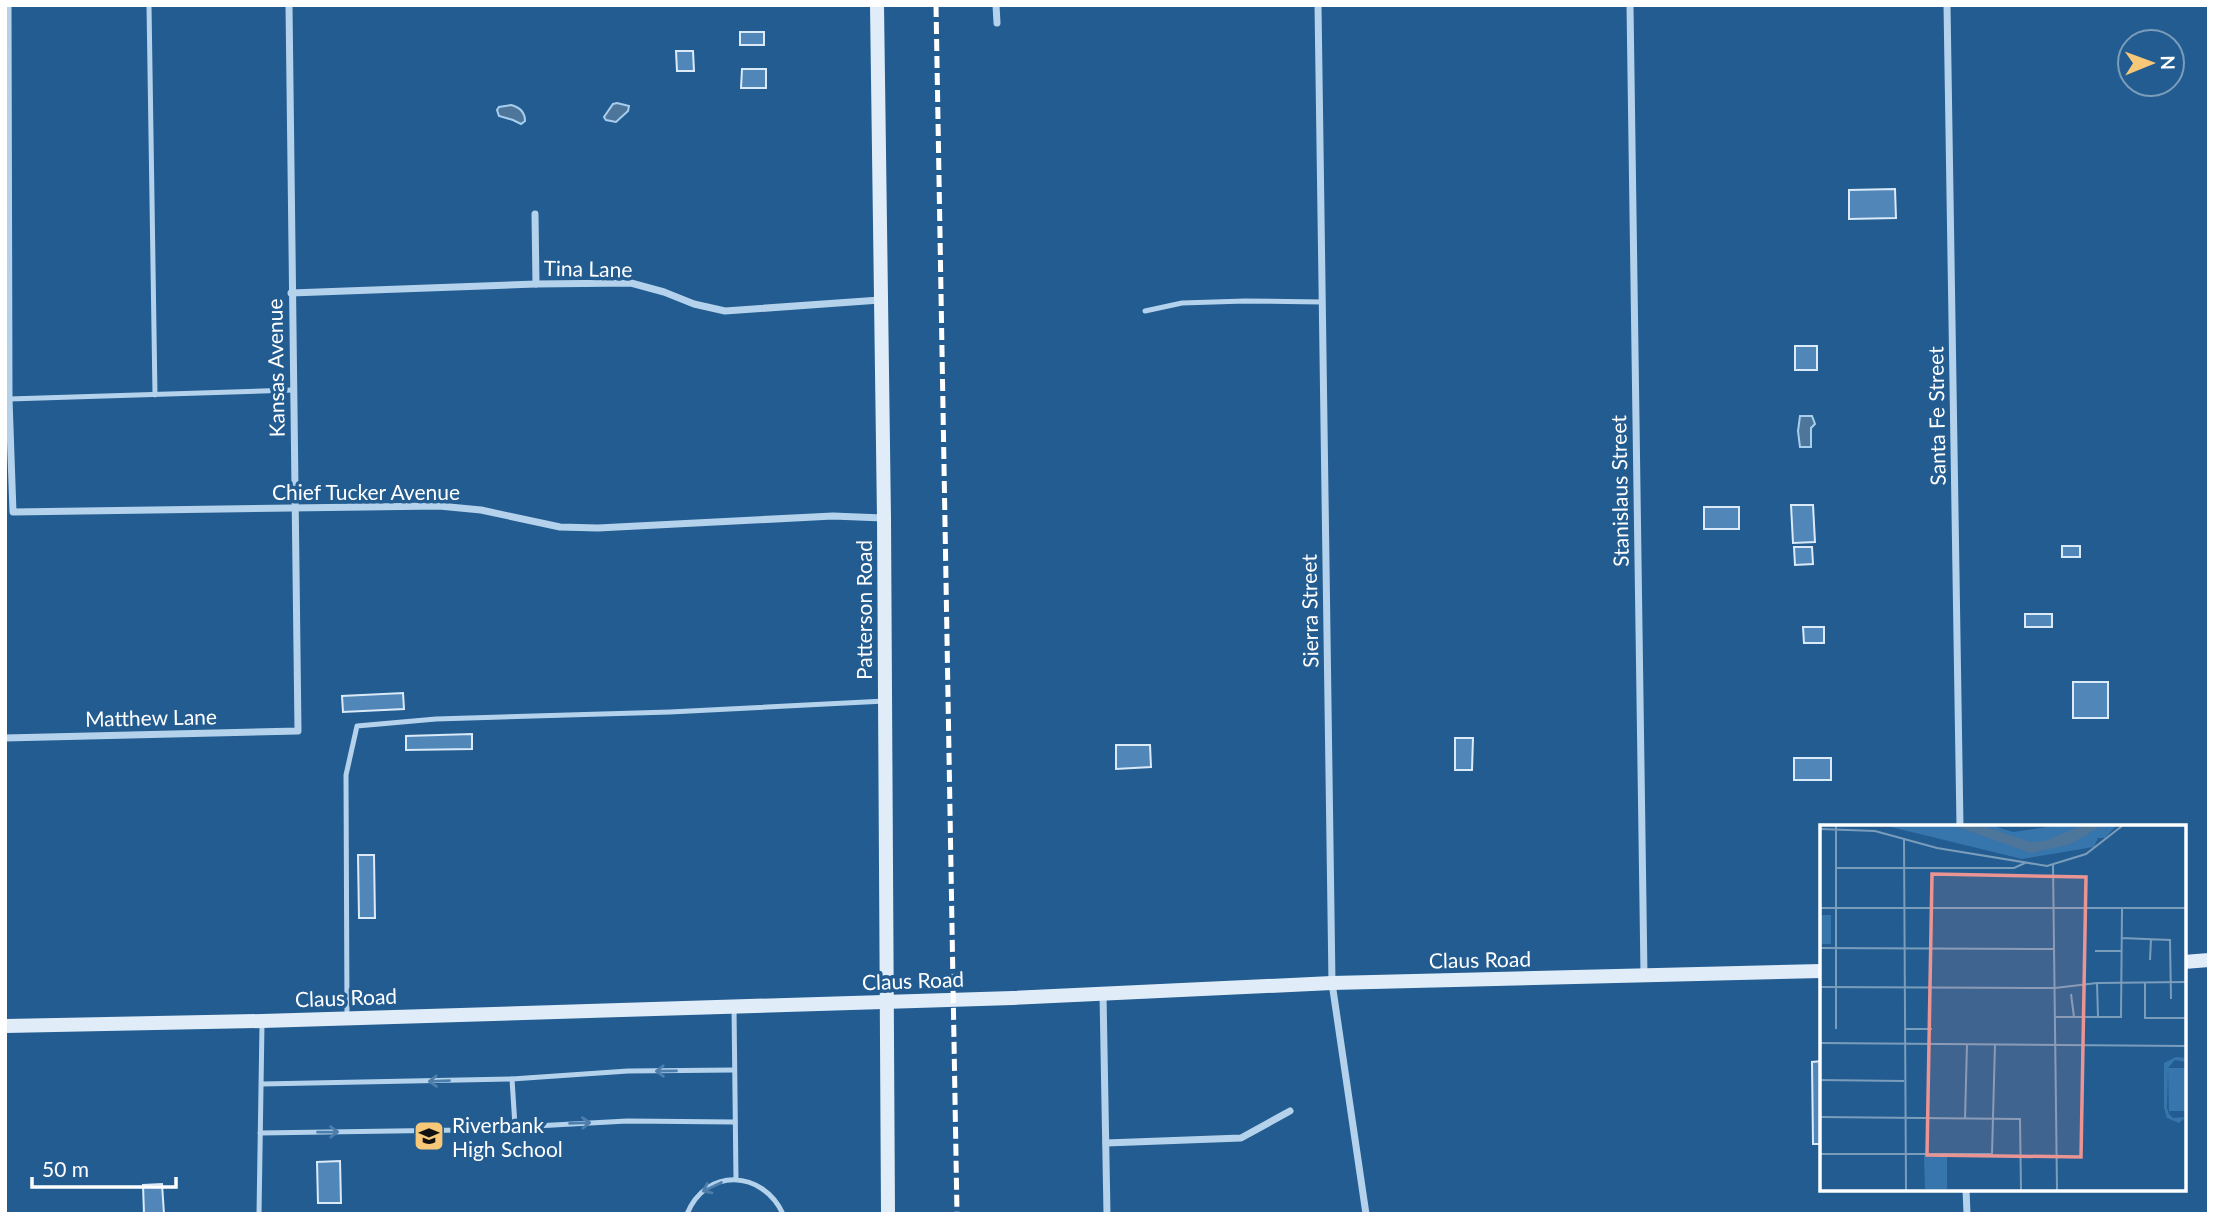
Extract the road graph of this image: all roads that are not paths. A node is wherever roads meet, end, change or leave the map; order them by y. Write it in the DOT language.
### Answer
graph roads {
  1 [pos="8,5"];
  2 [pos="149,5"];
  3 [pos="289,5"];
  4 [pos="877,5"];
  5 [pos="996,5"];
  6 [pos="1318,5"];
  7 [pos="1630,5"];
  8 [pos="1947,5"];
  9 [pos="997,23"];
  10 [pos="535,214"];
  11 [pos="536,284"];
  12 [pos="291,293"];
  13 [pos="881,300"];
  14 [pos="1322,302"];
  15 [pos="1144,311"];
  16 [pos="293,390"];
  17 [pos="155,395"];
  18 [pos="9,399"];
  19 [pos="295,509"];
  20 [pos="884,518"];
  21 [pos="885,701"];
  22 [pos="298,731"];
  23 [pos="5,738"];
  24 [pos="1960,825"];
  25 [pos="2209,960"];
  26 [pos="2186,962"];
  27 [pos="2209,968"];
  28 [pos="1820,971"];
  29 [pos="1644,975"];
  30 [pos="1332,983"];
  31 [pos="1103,994"];
  32 [pos="887,1002"];
  33 [pos="734,1007"];
  34 [pos="347,1018"];
  35 [pos="262,1021"];
  36 [pos="5,1026"];
  37 [pos="734,1070"];
  38 [pos="512,1079"];
  39 [pos="262,1084"];
  40 [pos="1290,1111"];
  41 [pos="735,1122"];
  42 [pos="515,1126"];
  43 [pos="260,1133"];
  44 [pos="1106,1143"];
  45 [pos="736,1179"];
  46 [pos="1966,1191"];
  47 [pos="259,1214"];
  48 [pos="687,1214"];
  49 [pos="783,1214"];
  50 [pos="888,1214"];
  51 [pos="1107,1214"];
  52 [pos="1366,1214"];
  53 [pos="1967,1214"];
  1 -- 18 [label="street"];
  2 -- 17 [label="lane"];
  3 -- 12 [label="street, Kansas Avenue"];
  4 -- 13 [label="main road, Patterson Road"];
  5 -- 9 [label="street"];
  6 -- 14 [label="street, Sierra Street"];
  7 -- 29 [label="street, Stanislaus Street"];
  8 -- 24 [label="street, Santa Fe Street"];
  10 -- 11 [label="street"];
  11 -- 12 [label="street, Tina Lane"];
  11 -- 13 [label="street, Tina Lane"];
  12 -- 16 [label="street, Kansas Avenue"];
  13 -- 20 [label="main road, Patterson Road"];
  14 -- 15 [label="lane"];
  14 -- 30 [label="street, Sierra Street"];
  16 -- 17 [label="lane"];
  16 -- 19 [label="street, Kansas Avenue"];
  17 -- 18 [label="lane"];
  18 -- 19 [label="street, Chief Tucker Avenue"];
  19 -- 20 [label="street, Chief Tucker Avenue"];
  19 -- 22 [label="street, Kansas Avenue"];
  20 -- 21 [label="main road, Patterson Road"];
  21 -- 32 [label="main road, Patterson Road"];
  21 -- 34 [label="lane"];
  22 -- 23 [label="street, Matthew Lane"];
  25 -- 26 [label="main road"];
  26 -- 27 [label="main road"];
  28 -- 29 [label="main road, Claus Road"];
  29 -- 30 [label="main road, Claus Road"];
  30 -- 31 [label="main road, Claus Road"];
  30 -- 52 [label="street, Sierra Street"];
  31 -- 32 [label="main road, Claus Road"];
  31 -- 44 [label="street"];
  32 -- 33 [label="main road, Claus Road"];
  32 -- 50 [label="main road, Patterson Road"];
  33 -- 34 [label="main road, Claus Road"];
  33 -- 37 [label="lane"];
  34 -- 35 [label="main road, Claus Road"];
  35 -- 36 [label="main road, Claus Road"];
  35 -- 39 [label="lane"];
  37 -- 38 [label="lane, one-way"];
  37 -- 41 [label="lane"];
  38 -- 39 [label="lane, one-way"];
  38 -- 42 [label="lane"];
  39 -- 43 [label="lane"];
  40 -- 44 [label="street"];
  42 -- 41 [label="lane, one-way"];
  41 -- 45 [label="lane"];
  43 -- 42 [label="lane, one-way"];
  43 -- 47 [label="lane"];
  44 -- 51 [label="street"];
  45 -- 48 [label="lane, one-way"];
  45 -- 49 [label="lane"];
  46 -- 53 [label="street"];
}
